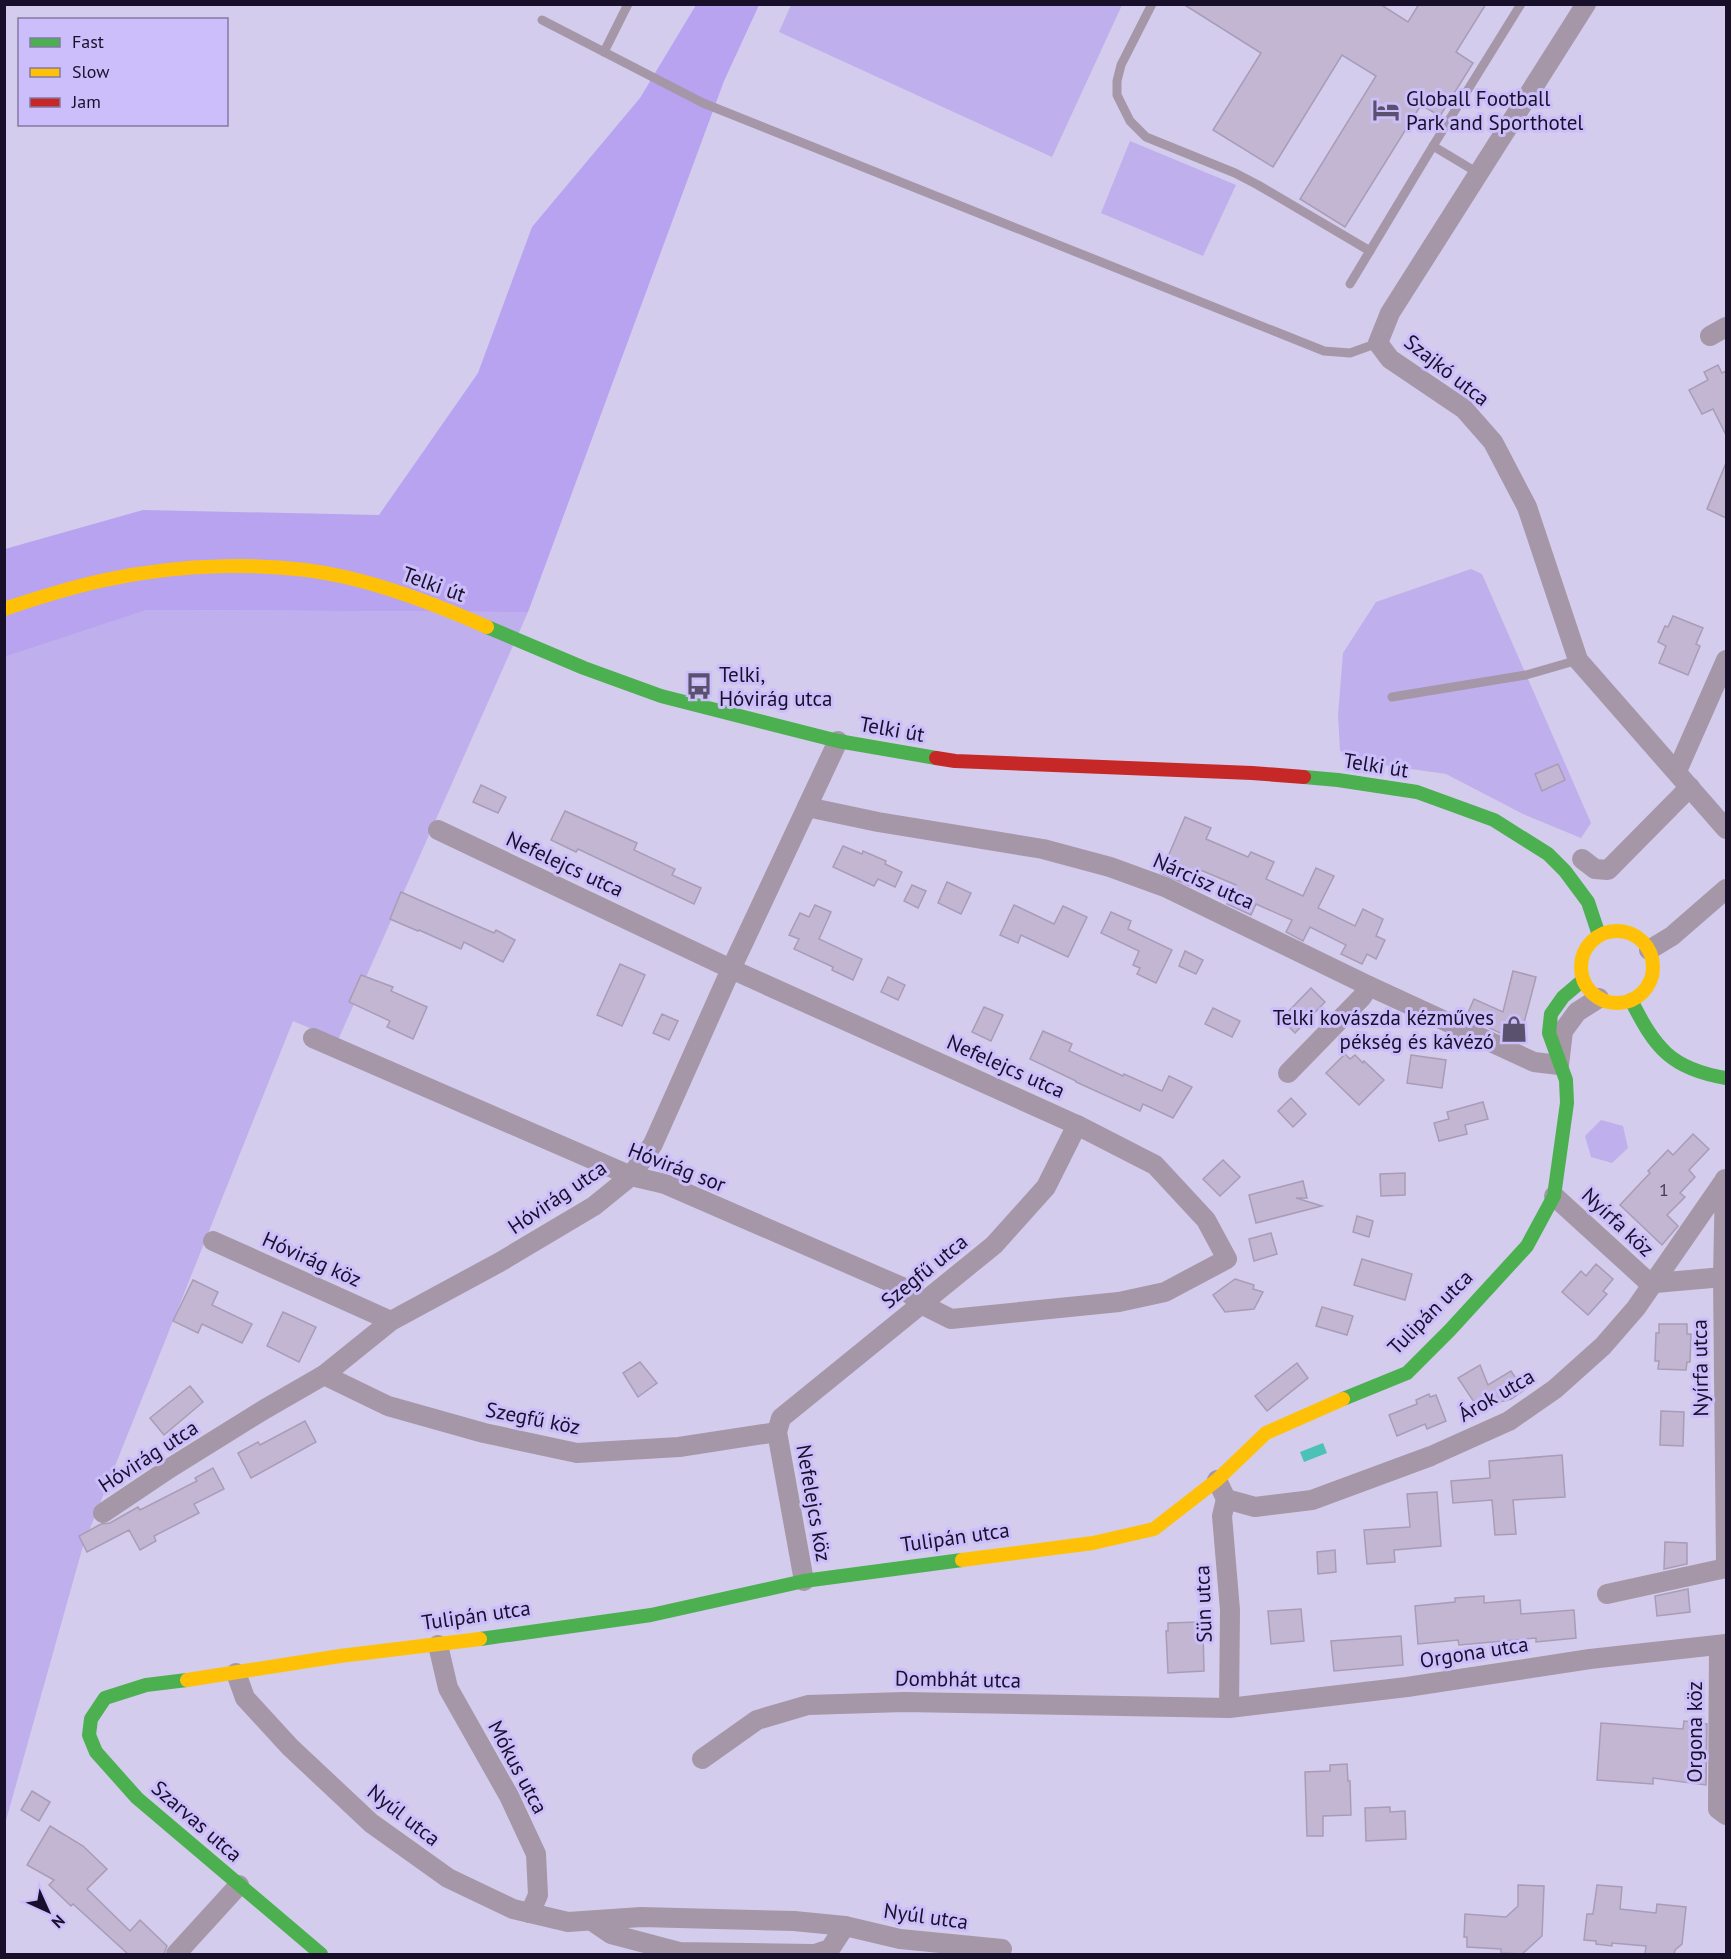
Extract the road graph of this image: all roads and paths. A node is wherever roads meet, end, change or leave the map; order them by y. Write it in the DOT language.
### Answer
graph roads {
  1 [pos="627,4"];
  2 [pos="1152,4"];
  3 [pos="1521,4"];
  4 [pos="1586,4"];
  5 [pos="542,20"];
  6 [pos="604,52"];
  7 [pos="1433,146"];
  8 [pos="1478,173"];
  9 [pos="1370,251"];
  10 [pos="1350,284"];
  11 [pos="1378,343"];
  12 [pos="4,609"];
  13 [pos="1578,660"];
  14 [pos="1726,660"];
  15 [pos="1392,697"];
  16 [pos="838,741"];
  17 [pos="1677,771"];
  18 [pos="1690,787"];
  19 [pos="807,807"];
  20 [pos="1726,829"];
  21 [pos="438,830"];
  22 [pos="1582,859"];
  23 [pos="1726,890"];
  24 [pos="1599,935"];
  25 [pos="1649,950"];
  26 [pos="731,969"];
  27 [pos="1583,980"];
  28 [pos="1369,986"];
  29 [pos="1599,998"];
  30 [pos="1631,1000"];
  31 [pos="314,1038"];
  32 [pos="1559,1065"];
  33 [pos="1288,1073"];
  34 [pos="1726,1078"];
  35 [pos="1077,1125"];
  36 [pos="631,1176"];
  37 [pos="1725,1178"];
  38 [pos="1554,1196"];
  39 [pos="213,1241"];
  40 [pos="1723,1277"];
  41 [pos="1655,1283"];
  42 [pos="921,1304"];
  43 [pos="391,1321"];
  44 [pos="324,1376"];
  45 [pos="777,1432"];
  46 [pos="1217,1480"];
  47 [pos="1226,1499"];
  48 [pos="103,1513"];
  49 [pos="1726,1562"];
  50 [pos="1726,1568"];
  51 [pos="804,1581"];
  52 [pos="1607,1594"];
  53 [pos="438,1645"];
  54 [pos="1723,1645"];
  55 [pos="236,1673"];
  56 [pos="105,1698"];
  57 [pos="1228,1708"];
  58 [pos="702,1759"];
  59 [pos="1726,1815"];
  60 [pos="239,1885"];
  61 [pos="530,1913"];
  62 [pos="592,1921"];
  63 [pos="844,1926"];
  64 [pos="1002,1949"];
  65 [pos="176,1954"];
  66 [pos="321,1954"];
  67 [pos="813,1954"];
  1 -- 6 [label="lane"];
  2 -- 9 [label="lane"];
  3 -- 7 [label="lane"];
  4 -- 8 [label="street, Szajkó utca"];
  5 -- 6 [label="lane"];
  6 -- 11 [label="lane"];
  7 -- 8 [label="lane"];
  7 -- 9 [label="lane"];
  8 -- 11 [label="street, Szajkó utca"];
  9 -- 10 [label="lane"];
  11 -- 13 [label="street, Szajkó utca"];
  12 -- 16 [label="street, Telki út"];
  13 -- 15 [label="lane"];
  13 -- 17 [label="street, Szajkó utca"];
  14 -- 17 [label="street"];
  16 -- 19 [label="street, Hóvirág utca"];
  16 -- 24 [label="street, Telki út"];
  17 -- 18 [label="street, Szajkó utca"];
  18 -- 20 [label="street, Szajkó utca"];
  18 -- 22 [label="street"];
  19 -- 26 [label="street, Hóvirág utca"];
  19 -- 28 [label="street, Nárcisz utca"];
  21 -- 26 [label="street, Nefelejcs utca"];
  23 -- 25 [label="street"];
  24 -- 25 [label="street"];
  24 -- 27 [label="street"];
  25 -- 30 [label="street"];
  26 -- 35 [label="street, Nefelejcs utca"];
  26 -- 36 [label="street, Hóvirág utca"];
  27 -- 29 [label="street"];
  27 -- 32 [label="street, Tulipán utca"];
  28 -- 32 [label="street, Nárcisz utca"];
  28 -- 33 [label="street"];
  29 -- 30 [label="street"];
  29 -- 32 [label="street, Tulipán utca"];
  30 -- 34 [label="street"];
  31 -- 36 [label="street, Hóvirág sor"];
  32 -- 38 [label="street, Tulipán utca"];
  35 -- 42 [label="street, Szegfű utca"];
  35 -- 42 [label="street, Nefelejcs utca"];
  36 -- 42 [label="street, Hóvirág sor"];
  36 -- 43 [label="street, Hóvirág utca"];
  37 -- 40 [label="street, Nyírfa utca"];
  37 -- 41 [label="street, Árok utca"];
  38 -- 41 [label="street, Nyírfa köz"];
  38 -- 46 [label="street, Tulipán utca"];
  39 -- 43 [label="street, Hóvirág köz"];
  40 -- 41 [label="street, Nyírfa köz"];
  40 -- 49 [label="street, Nyírfa utca"];
  41 -- 47 [label="street, Árok utca"];
  42 -- 45 [label="street, Szegfű utca"];
  43 -- 44 [label="street, Hóvirág utca"];
  44 -- 45 [label="street, Szegfű köz"];
  44 -- 48 [label="street, Hóvirág utca"];
  45 -- 51 [label="street, Nefelejcs köz"];
  46 -- 47 [label="street"];
  46 -- 51 [label="street, Tulipán utca"];
  47 -- 57 [label="street, Sün utca"];
  50 -- 52 [label="street"];
  51 -- 53 [label="street, Tulipán utca"];
  53 -- 55 [label="street, Tulipán utca"];
  53 -- 61 [label="street, Mókus utca"];
  54 -- 57 [label="street, Orgona utca"];
  54 -- 59 [label="street, Orgona köz"];
  55 -- 56 [label="street, Tulipán utca"];
  55 -- 61 [label="street, Nyúl utca"];
  56 -- 60 [label="street, Szarvas utca"];
  57 -- 58 [label="street, Dombhát utca"];
  60 -- 65 [label="street"];
  60 -- 66 [label="street, Szarvas utca"];
  61 -- 62 [label="street, Nyúl utca"];
  62 -- 63 [label="street, Nyúl utca"];
  62 -- 67 [label="street, Nyúl utca"];
  63 -- 64 [label="street, Nyúl utca"];
  63 -- 67 [label="street, Nyúl utca"];
}
